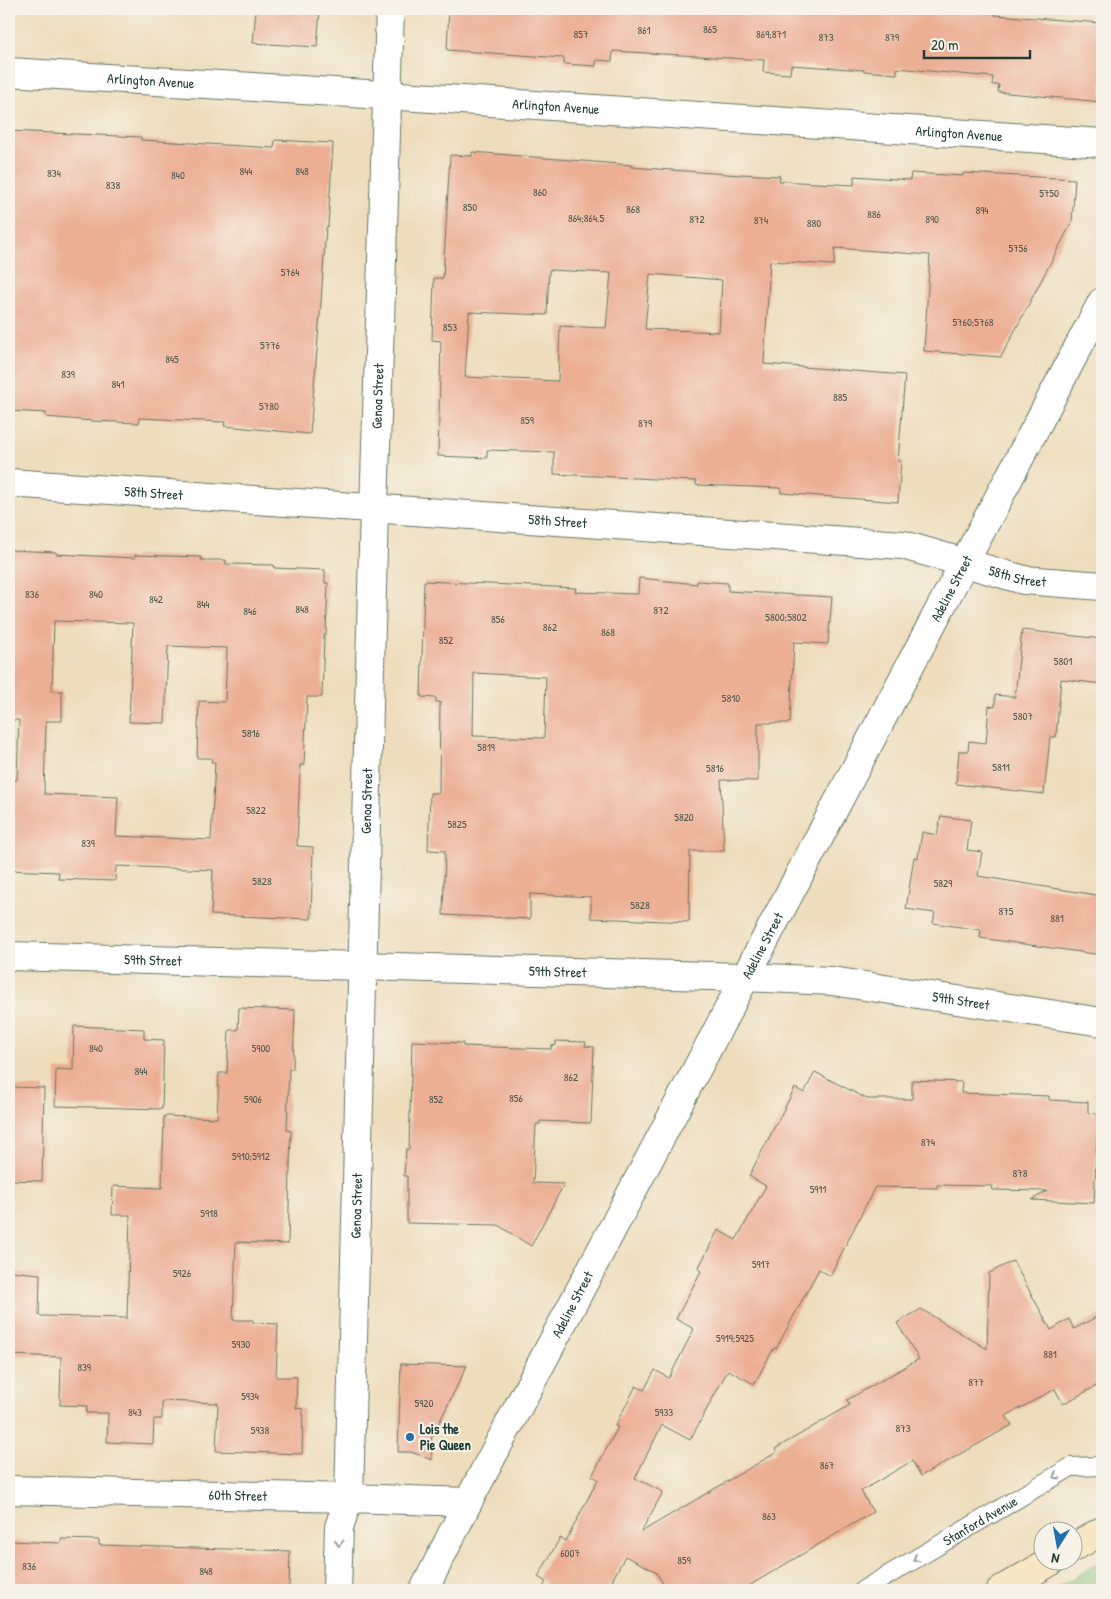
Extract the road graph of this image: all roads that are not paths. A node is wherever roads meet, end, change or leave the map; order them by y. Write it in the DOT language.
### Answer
graph roads {
  1 [pos="390,9"];
  2 [pos="9,72"];
  3 [pos="387,95"];
  4 [pos="1102,144"];
  5 [pos="1102,302"];
  6 [pos="9,483"];
  7 [pos="374,509"];
  8 [pos="966,563"];
  9 [pos="1102,586"];
  10 [pos="9,956"];
  11 [pos="362,967"];
  12 [pos="744,977"];
  13 [pos="1102,1022"];
  14 [pos="1102,1466"];
  15 [pos="9,1490"];
  16 [pos="349,1498"];
  17 [pos="468,1502"];
  18 [pos="1102,1530"];
  19 [pos="1084,1541"];
  20 [pos="1034,1571"];
  21 [pos="337,1590"];
  22 [pos="424,1590"];
  23 [pos="863,1590"];
  24 [pos="1001,1590"];
  1 -- 3 [label="street, Genoa Street"];
  2 -- 3 [label="street, Arlington Avenue"];
  3 -- 4 [label="street, Arlington Avenue"];
  3 -- 7 [label="street, Genoa Street"];
  5 -- 8 [label="street, Adeline Street"];
  6 -- 7 [label="street, 58th Street"];
  7 -- 8 [label="street, 58th Street"];
  7 -- 11 [label="street, Genoa Street"];
  8 -- 9 [label="street, 58th Street"];
  8 -- 12 [label="street, Adeline Street"];
  10 -- 11 [label="street, 59th Street"];
  11 -- 12 [label="street, 59th Street"];
  11 -- 16 [label="street, Genoa Street"];
  12 -- 13 [label="street, 59th Street"];
  12 -- 17 [label="street, Adeline Street"];
  14 -- 23 [label="lane, Stanford Avenue, one-way"];
  15 -- 16 [label="street, 60th Street"];
  16 -- 17 [label="street, 60th Street"];
  16 -- 21 [label="street, Genoa Street, one-way"];
  17 -- 22 [label="street, Adeline Street"];
  18 -- 19 [label="main road"];
  20 -- 24 [label="main road"];
}
